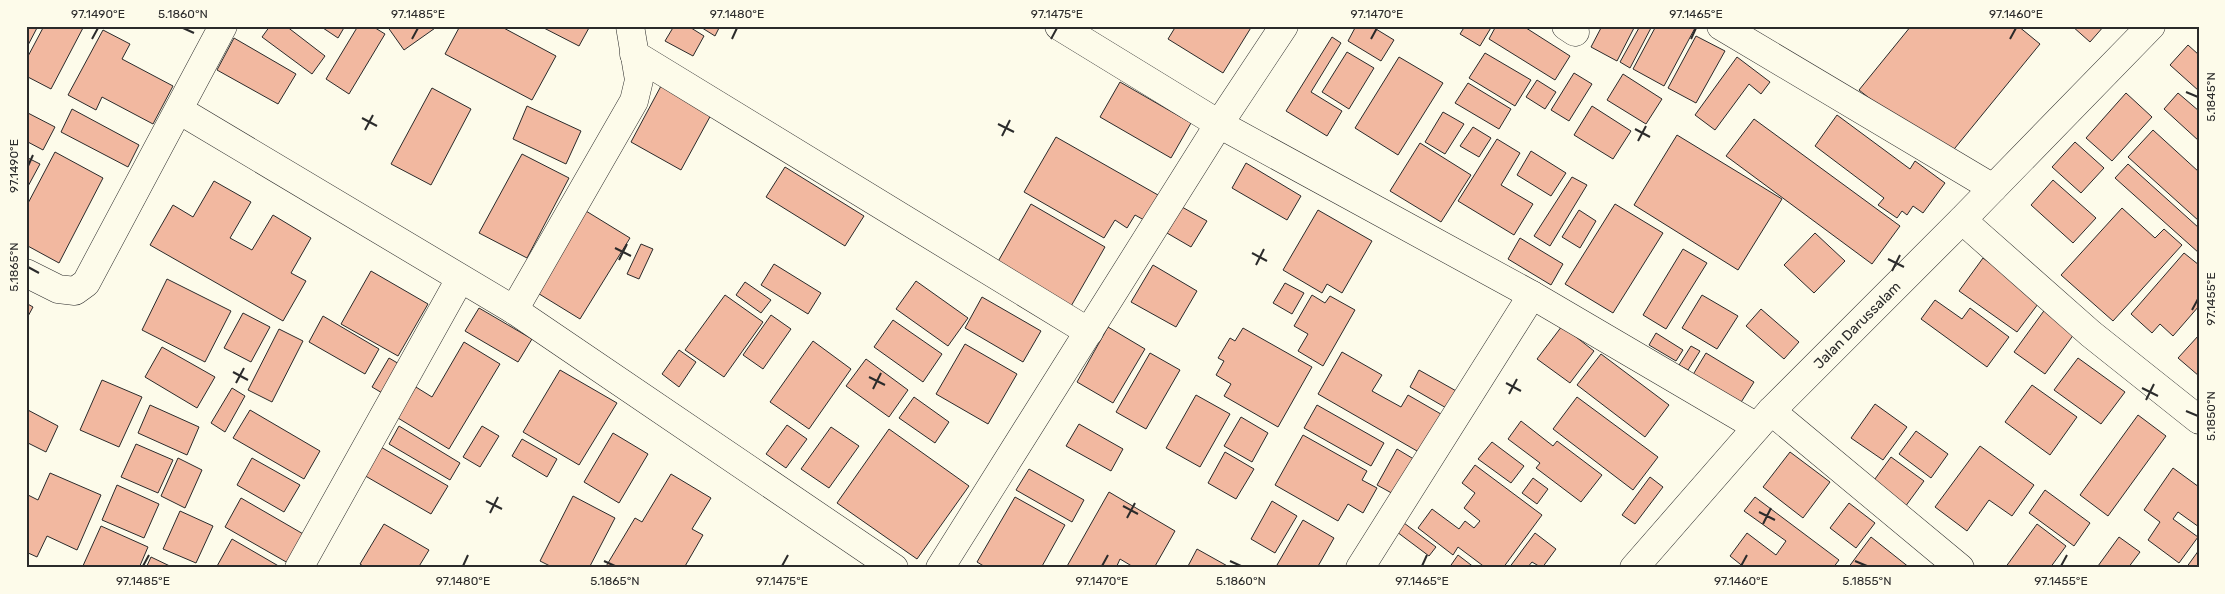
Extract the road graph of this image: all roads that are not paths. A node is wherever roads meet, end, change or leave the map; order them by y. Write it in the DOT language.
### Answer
graph roads {
  1 [pos="223,26"];
  2 [pos="630,26"];
  3 [pos="1060,26"];
  4 [pos="1284,26"];
  5 [pos="1721,26"];
  6 [pos="2151,26"];
  7 [pos="634,54"];
  8 [pos="179,110"];
  9 [pos="1219,124"];
  10 [pos="1993,188"];
  11 [pos="1962,220"];
  12 [pos="26,273"];
  13 [pos="460,279"];
  14 [pos="1532,295"];
  15 [pos="514,310"];
  16 [pos="1089,332"];
  17 [pos="1764,419"];
  18 [pos="2199,420"];
  19 [pos="298,568"];
  20 [pos="894,568"];
  21 [pos="940,568"];
  22 [pos="1360,568"];
  23 [pos="1634,568"];
  24 [pos="1960,568"];
  1 -- 8 [label="street"];
  2 -- 7 [label="street"];
  3 -- 9 [label="street"];
  4 -- 9 [label="street"];
  5 -- 10 [label="street"];
  6 -- 10 [label="street, Jalan Darussalam"];
  7 -- 15 [label="street"];
  7 -- 16 [label="street"];
  8 -- 12 [label="street"];
  8 -- 13 [label="street"];
  9 -- 14 [label="street"];
  9 -- 16 [label="street"];
  10 -- 11 [label="street, Jalan Darussalam"];
  11 -- 17 [label="street, Jalan Darussalam"];
  11 -- 18 [label="street"];
  13 -- 15 [label="street"];
  13 -- 19 [label="street"];
  14 -- 17 [label="street"];
  14 -- 22 [label="street"];
  15 -- 20 [label="street"];
  16 -- 21 [label="street"];
  17 -- 23 [label="street, Jalan Darussalam"];
  17 -- 24 [label="street"];
}
